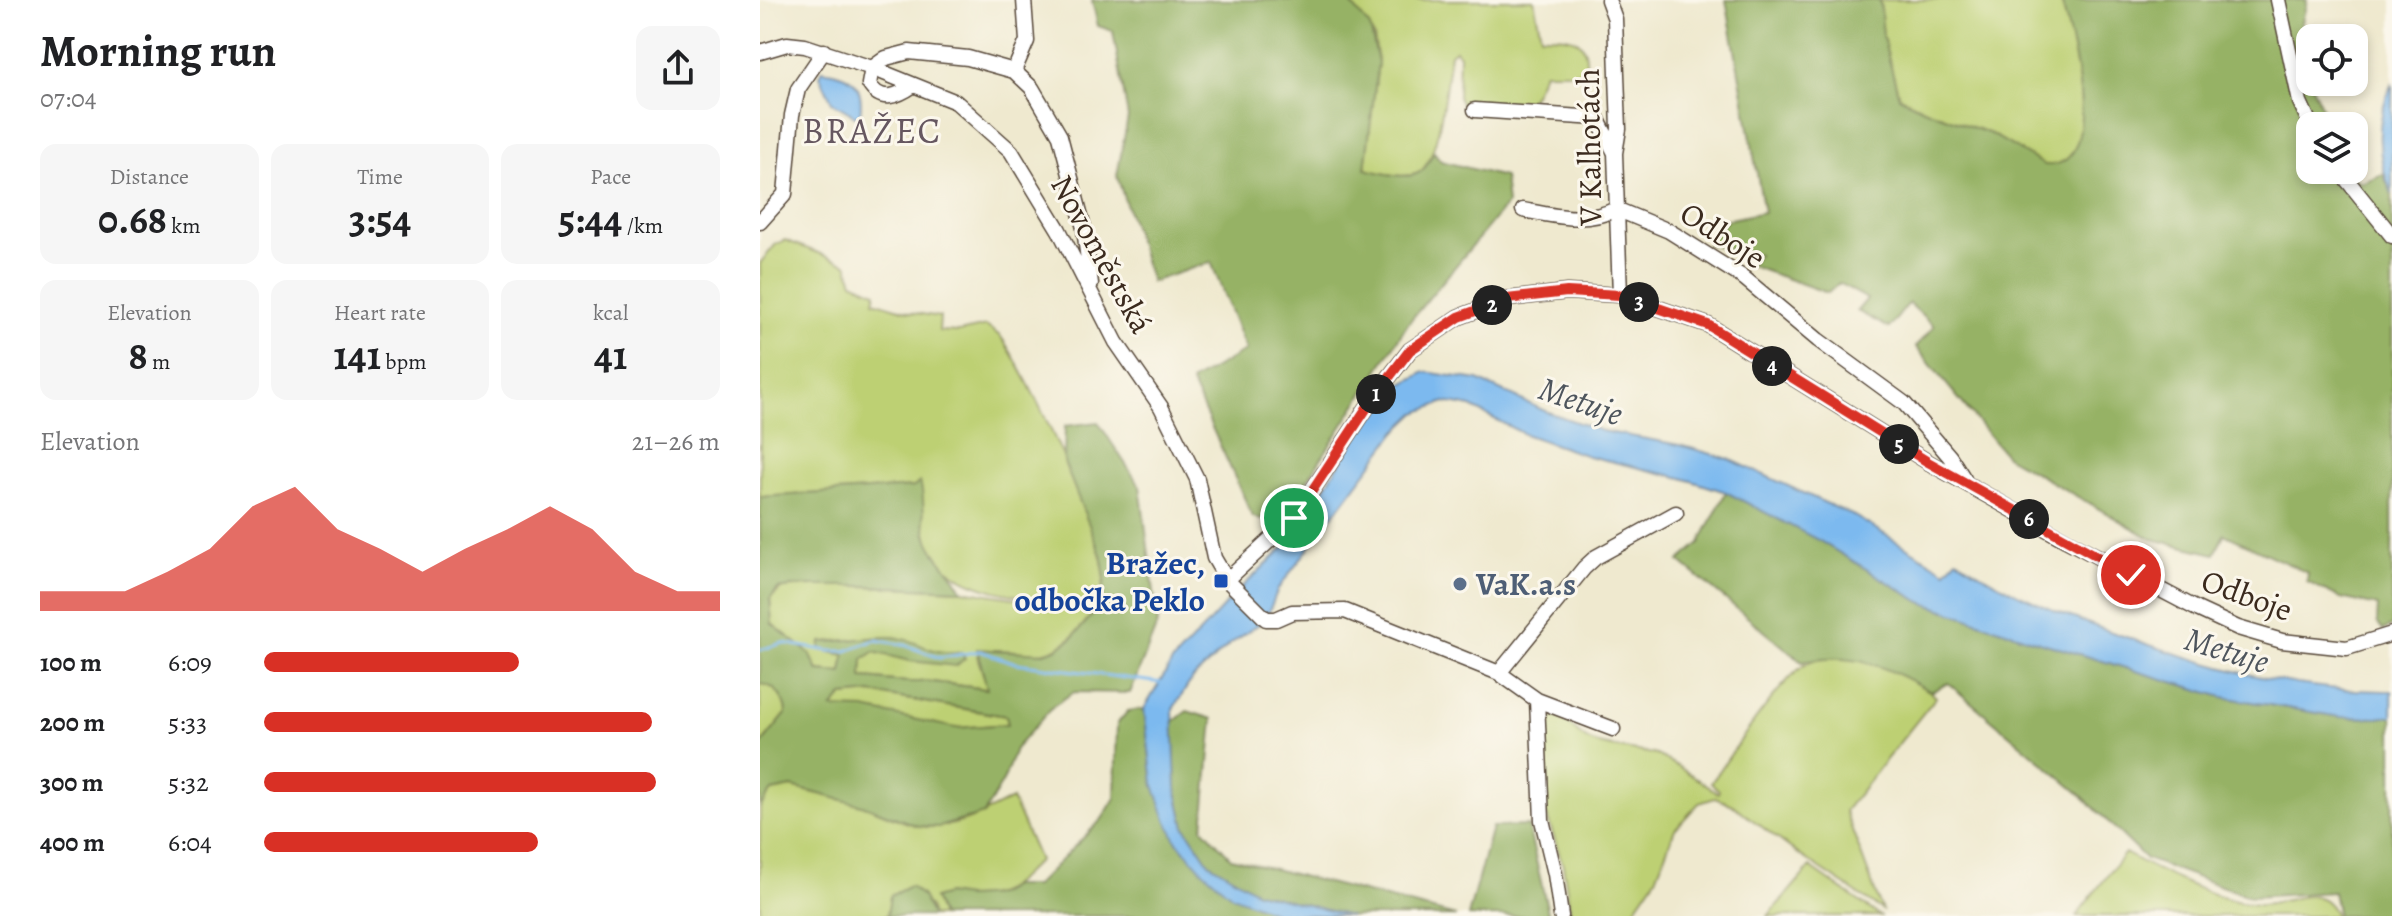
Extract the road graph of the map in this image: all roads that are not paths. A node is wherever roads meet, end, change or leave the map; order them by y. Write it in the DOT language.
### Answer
graph roads {
  1 [pos="1024,0"];
  2 [pos="1608,0"];
  3 [pos="2278,0"];
  4 [pos="824,51"];
  5 [pos="760,52"];
  6 [pos="872,68"];
  7 [pos="1014,71"];
  8 [pos="914,85"];
  9 [pos="1475,110"];
  10 [pos="2305,112"];
  11 [pos="1615,153"];
  12 [pos="2350,184"];
  13 [pos="1616,209"];
  14 [pos="1523,210"];
  15 [pos="760,222"];
  16 [pos="2392,236"];
  17 [pos="1092,292"];
  18 [pos="1620,295"];
  19 [pos="1966,483"];
  20 [pos="1676,513"];
  21 [pos="1231,584"];
  22 [pos="2392,634"];
  23 [pos="1499,673"];
  24 [pos="1537,700"];
  25 [pos="1613,729"];
  26 [pos="1561,916"];
  1 -- 7 [label="street"];
  2 -- 11 [label="street, V Kalhotách"];
  3 -- 10 [label="street"];
  4 -- 5 [label="street, Novoměstská"];
  4 -- 6 [label="street, Novoměstská"];
  4 -- 15 [label="street"];
  6 -- 7 [label="street"];
  6 -- 8 [label="street, Novoměstská"];
  6 -- 8 [label="street"];
  7 -- 17 [label="street"];
  8 -- 17 [label="street, Novoměstská"];
  9 -- 11 [label="street"];
  11 -- 13 [label="street, V Kalhotách"];
  12 -- 16 [label="street"];
  13 -- 14 [label="street"];
  13 -- 18 [label="street, V Kalhotách"];
  13 -- 19 [label="street, Odboje"];
  17 -- 21 [label="street, Novoměstská"];
  18 -- 19 [label="street, Odboje"];
  18 -- 21 [label="street, Odboje"];
  19 -- 22 [label="street, Odboje"];
  20 -- 23 [label="street"];
  21 -- 23 [label="street"];
  23 -- 24 [label="street"];
  24 -- 25 [label="street"];
  24 -- 26 [label="street"];
}
